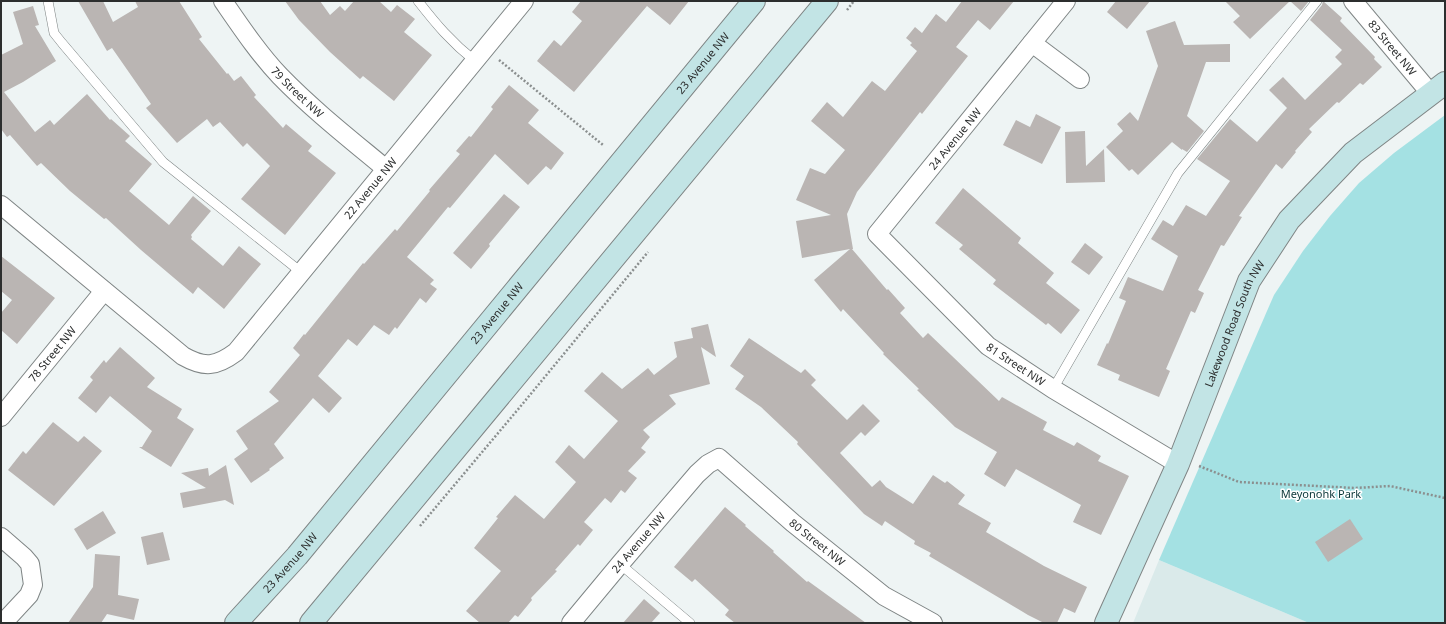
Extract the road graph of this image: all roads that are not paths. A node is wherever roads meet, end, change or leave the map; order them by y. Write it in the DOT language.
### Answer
graph roads {
  1 [pos="48,1"];
  2 [pos="223,1"];
  3 [pos="418,1"];
  4 [pos="524,1"];
  5 [pos="754,1"];
  6 [pos="827,1"];
  7 [pos="1066,1"];
  8 [pos="1318,1"];
  9 [pos="1353,1"];
  10 [pos="1032,43"];
  11 [pos="475,61"];
  12 [pos="1080,78"];
  13 [pos="1438,89"];
  14 [pos="386,169"];
  15 [pos="1,205"];
  16 [pos="877,234"];
  17 [pos="301,272"];
  18 [pos="104,291"];
  19 [pos="1053,389"];
  20 [pos="1,418"];
  21 [pos="708,464"];
  22 [pos="1188,465"];
  23 [pos="1,537"];
  24 [pos="620,564"];
  25 [pos="3,623"];
  26 [pos="236,623"];
  27 [pos="311,623"];
  28 [pos="572,623"];
  29 [pos="690,623"];
  30 [pos="934,623"];
  31 [pos="1106,623"];
  1 -- 17 [label="lane"];
  2 -- 14 [label="street, 79 Street NW"];
  3 -- 11 [label="lane"];
  4 -- 11 [label="street, 22 Avenue NW"];
  5 -- 26 [label="main road, 23 Avenue NW"];
  6 -- 27 [label="main road"];
  7 -- 10 [label="street, 24 Avenue NW"];
  8 -- 19 [label="lane"];
  9 -- 13 [label="street, 83 Street NW"];
  10 -- 12 [label="street"];
  10 -- 16 [label="street, 24 Avenue NW"];
  11 -- 14 [label="street, 22 Avenue NW"];
  13 -- 22 [label="main road, Lakewood Road South NW"];
  14 -- 17 [label="street, 22 Avenue NW"];
  15 -- 18 [label="street"];
  16 -- 19 [label="street, 81 Street NW"];
  17 -- 18 [label="street, 22 Avenue NW"];
  18 -- 20 [label="street, 78 Street NW"];
  19 -- 22 [label="street, 81 Street NW"];
  21 -- 24 [label="street, 24 Avenue NW"];
  21 -- 30 [label="street, 80 Street NW"];
  22 -- 31 [label="main road, Lakewood Road South NW"];
  23 -- 25 [label="street"];
  24 -- 28 [label="street, 24 Avenue NW"];
  24 -- 29 [label="lane"];
}
